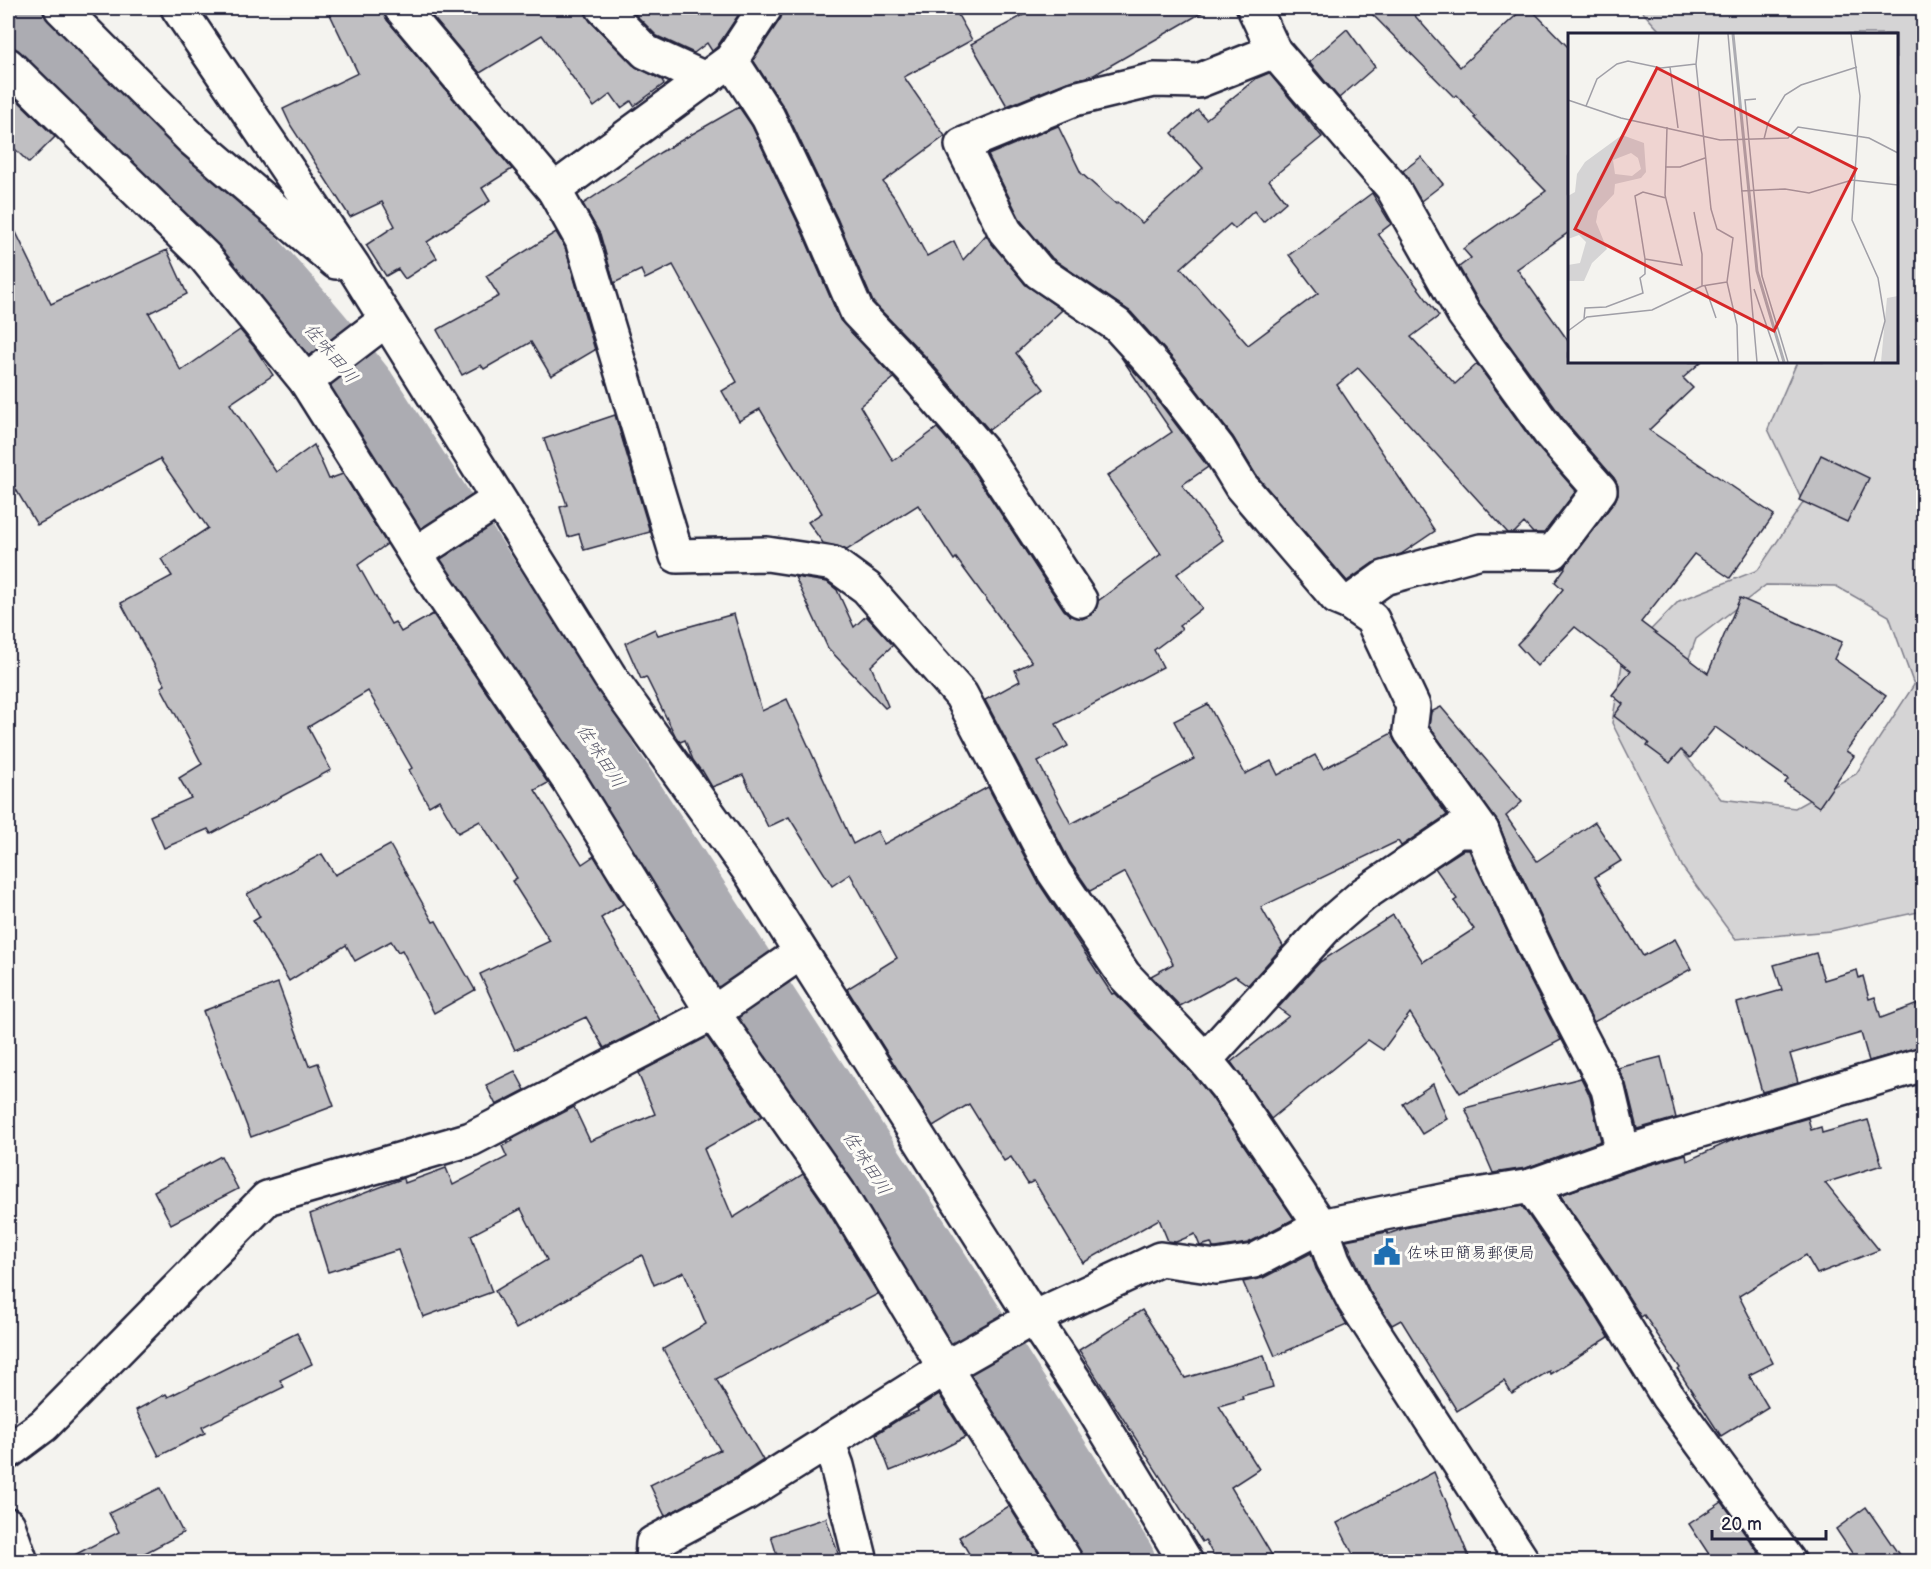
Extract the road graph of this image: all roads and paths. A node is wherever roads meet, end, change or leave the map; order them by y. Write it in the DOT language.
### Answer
graph roads {
  1 [pos="60,8"];
  2 [pos="178,8"];
  3 [pos="401,8"];
  4 [pos="603,8"];
  5 [pos="765,8"];
  6 [pos="1254,8"];
  7 [pos="1274,51"];
  8 [pos="8,65"];
  9 [pos="718,70"];
  10 [pos="554,190"];
  11 [pos="367,288"];
  12 [pos="379,326"];
  13 [pos="309,379"];
  14 [pos="494,503"];
  15 [pos="420,551"];
  16 [pos="1080,600"];
  17 [pos="1349,603"];
  18 [pos="1482,831"];
  19 [pos="793,958"];
  20 [pos="717,1011"];
  21 [pos="1205,1060"];
  22 [pos="1923,1064"];
  23 [pos="1623,1153"];
  24 [pos="1531,1186"];
  25 [pos="1321,1226"];
  26 [pos="1027,1322"];
  27 [pos="949,1366"];
  28 [pos="828,1442"];
  29 [pos="8,1452"];
  30 [pos="8,1525"];
  31 [pos="21,1562"];
  32 [pos="652,1562"];
  33 [pos="861,1562"];
  34 [pos="1066,1562"];
  35 [pos="1186,1562"];
  36 [pos="1523,1562"];
  37 [pos="1789,1562"];
  1 -- 11 [label="street"];
  2 -- 11 [label="street"];
  3 -- 10 [label="street"];
  4 -- 9 [label="street"];
  5 -- 9 [label="street"];
  6 -- 7 [label="street"];
  7 -- 17 [label="street"];
  7 -- 17 [label="street"];
  8 -- 13 [label="street"];
  9 -- 10 [label="street"];
  9 -- 16 [label="street"];
  10 -- 21 [label="street"];
  11 -- 12 [label="street"];
  12 -- 13 [label="street"];
  12 -- 14 [label="street"];
  13 -- 15 [label="street"];
  14 -- 15 [label="street"];
  14 -- 19 [label="street"];
  15 -- 20 [label="street"];
  17 -- 18 [label="street"];
  18 -- 21 [label="street"];
  18 -- 23 [label="street"];
  19 -- 20 [label="street"];
  19 -- 26 [label="street"];
  20 -- 27 [label="street"];
  20 -- 29 [label="street"];
  21 -- 25 [label="street"];
  22 -- 23 [label="street"];
  23 -- 24 [label="street"];
  24 -- 25 [label="street"];
  24 -- 37 [label="street"];
  25 -- 26 [label="street"];
  25 -- 36 [label="street"];
  26 -- 27 [label="street"];
  26 -- 35 [label="street"];
  27 -- 28 [label="street"];
  27 -- 34 [label="street"];
  28 -- 32 [label="street"];
  28 -- 33 [label="street"];
  30 -- 31 [label="street"];
}
